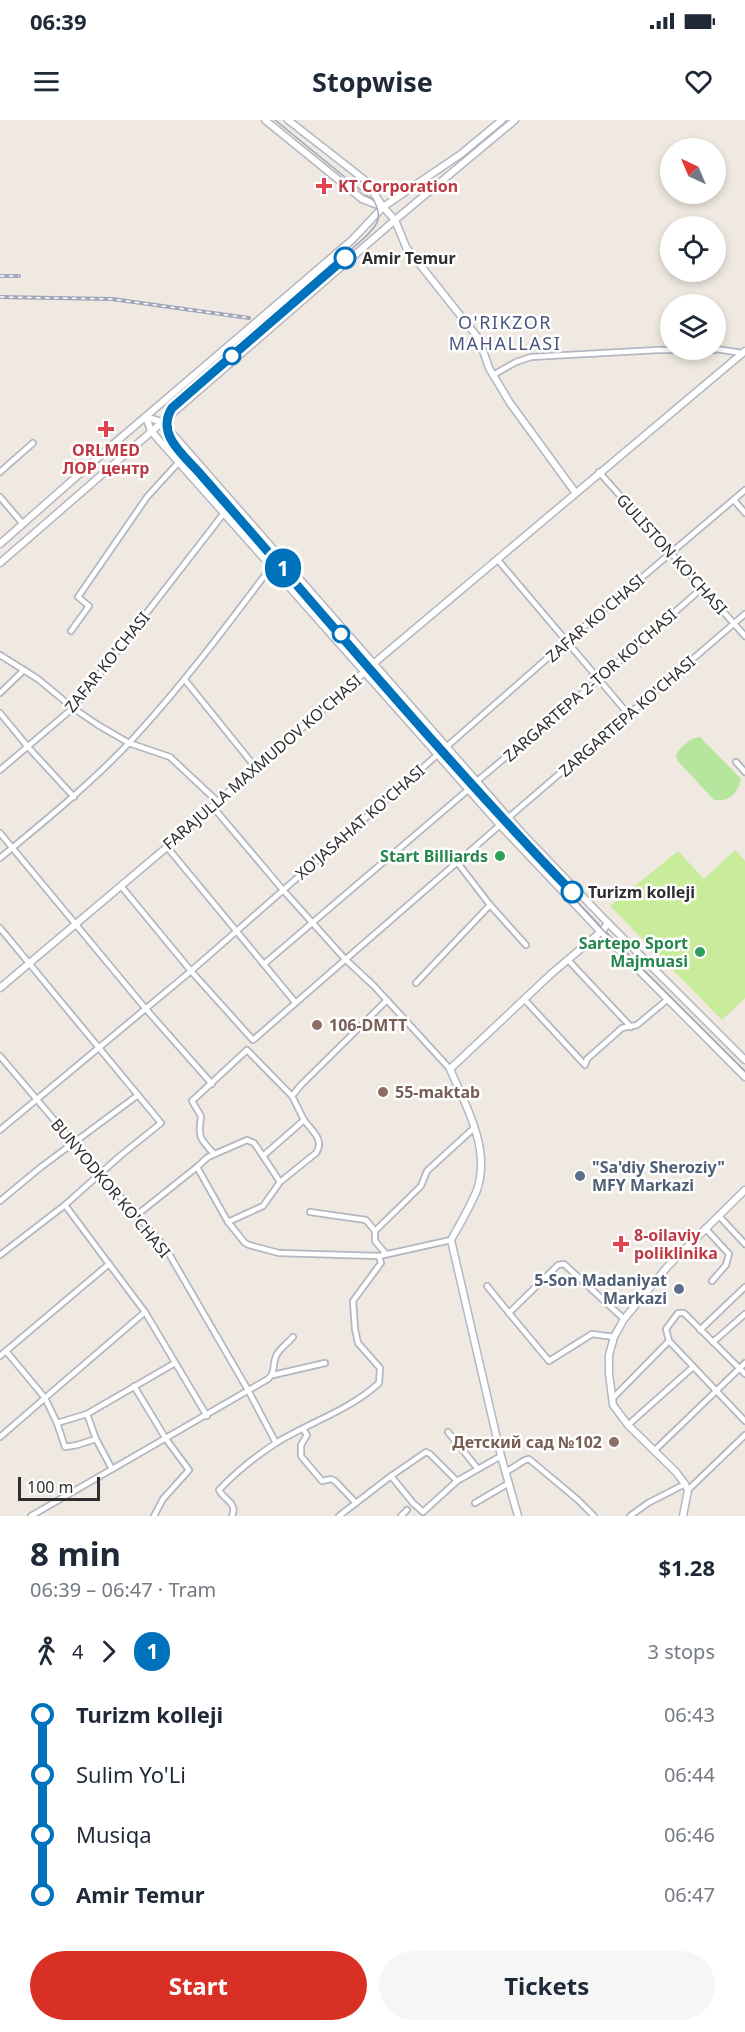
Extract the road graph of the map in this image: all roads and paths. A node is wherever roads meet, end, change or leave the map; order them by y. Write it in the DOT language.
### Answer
graph roads {
  1 [pos="265,120"];
  2 [pos="288,120"];
  3 [pos="502,120"];
  4 [pos="515,120"];
  5 [pos="383,207"];
  6 [pos="395,220"];
  7 [pos="660,350"];
  8 [pos="726,351"];
  9 [pos="744,352"];
  10 [pos="493,375"];
  11 [pos="146,417"];
  12 [pos="162,422"];
  13 [pos="151,431"];
  14 [pos="33,443"];
  15 [pos="178,463"];
  16 [pos="0,472"];
  17 [pos="599,472"];
  18 [pos="745,490"];
  19 [pos="575,492"];
  20 [pos="0,497"];
  21 [pos="734,500"];
  22 [pos="224,513"];
  23 [pos="745,513"];
  24 [pos="23,524"];
  25 [pos="0,544"];
  26 [pos="672,552"];
  27 [pos="497,559"];
  28 [pos="0,563"];
  29 [pos="271,567"];
  30 [pos="702,588"];
  31 [pos="745,614"];
  32 [pos="734,623"];
  33 [pos="71,631"];
  34 [pos="745,636"];
  35 [pos="567,641"];
  36 [pos="0,655"];
  37 [pos="374,664"];
  38 [pos="24,670"];
  39 [pos="364,673"];
  40 [pos="185,680"];
  41 [pos="598,680"];
  42 [pos="0,693"];
  43 [pos="73,708"];
  44 [pos="0,713"];
  45 [pos="629,715"];
  46 [pos="129,743"];
  47 [pos="28,747"];
  48 [pos="446,748"];
  49 [pos="438,755"];
  50 [pos="736,762"];
  51 [pos="256,768"];
  52 [pos="0,770"];
  53 [pos="745,772"];
  54 [pos="477,782"];
  55 [pos="469,789"];
  56 [pos="74,797"];
  57 [pos="215,804"];
  58 [pos="508,818"];
  59 [pos="500,825"];
  60 [pos="0,833"];
  61 [pos="13,847"];
  62 [pos="167,847"];
  63 [pos="0,858"];
  64 [pos="457,862"];
  65 [pos="121,886"];
  66 [pos="283,890"];
  67 [pos="490,905"];
  68 [pos="313,923"];
  69 [pos="608,923"];
  70 [pos="76,924"];
  71 [pos="0,928"];
  72 [pos="236,931"];
  73 [pos="601,932"];
  74 [pos="526,945"];
  75 [pos="345,959"];
  76 [pos="568,960"];
  77 [pos="30,963"];
  78 [pos="264,964"];
  79 [pos="191,971"];
  80 [pos="416,982"];
  81 [pos="0,988"];
  82 [pos="524,999"];
  83 [pos="668,999"];
  84 [pos="386,1000"];
  85 [pos="295,1002"];
  86 [pos="145,1008"];
  87 [pos="631,1027"];
  88 [pos="99,1047"];
  89 [pos="0,1056"];
  90 [pos="745,1060"];
  91 [pos="450,1069"];
  92 [pos="745,1077"];
  93 [pos="212,1084"];
  94 [pos="138,1095"];
  95 [pos="292,1096"];
  96 [pos="37,1100"];
  97 [pos="304,1120"];
  98 [pos="474,1128"];
  99 [pos="0,1130"];
  100 [pos="73,1143"];
  101 [pos="214,1154"];
  102 [pos="263,1156"];
  103 [pos="197,1167"];
  104 [pos="100,1174"];
  105 [pos="280,1182"];
  106 [pos="745,1190"];
  107 [pos="0,1201"];
  108 [pos="65,1205"];
  109 [pos="310,1212"];
  110 [pos="138,1214"];
  111 [pos="719,1216"];
  112 [pos="228,1222"];
  113 [pos="705,1228"];
  114 [pos="375,1231"];
  115 [pos="451,1240"];
  116 [pos="745,1244"];
  117 [pos="386,1254"];
  118 [pos="0,1255"];
  119 [pos="379,1256"];
  120 [pos="109,1264"];
  121 [pos="712,1281"];
  122 [pos="487,1286"];
  123 [pos="745,1287"];
  124 [pos="145,1312"];
  125 [pos="510,1313"];
  126 [pos="745,1314"];
  127 [pos="624,1319"];
  128 [pos="700,1330"];
  129 [pos="293,1337"];
  130 [pos="614,1337"];
  131 [pos="669,1341"];
  132 [pos="713,1342"];
  133 [pos="6,1351"];
  134 [pos="0,1356"];
  135 [pos="175,1363"];
  136 [pos="325,1363"];
  137 [pos="745,1363"];
  138 [pos="693,1367"];
  139 [pos="739,1368"];
  140 [pos="745,1374"];
  141 [pos="273,1375"];
  142 [pos="134,1386"];
  143 [pos="716,1389"];
  144 [pos="248,1390"];
  145 [pos="45,1398"];
  146 [pos="612,1399"];
  147 [pos="87,1414"];
  148 [pos="207,1416"];
  149 [pos="745,1421"];
  150 [pos="57,1423"];
  151 [pos="628,1425"];
  152 [pos="303,1429"];
  153 [pos="448,1432"];
  154 [pos="745,1435"];
  155 [pos="0,1437"];
  156 [pos="96,1439"];
  157 [pos="166,1439"];
  158 [pos="276,1443"];
  159 [pos="654,1451"];
  160 [pos="501,1456"];
  161 [pos="112,1469"];
  162 [pos="478,1469"];
  163 [pos="506,1472"];
  164 [pos="391,1476"];
  165 [pos="457,1481"];
  166 [pos="509,1483"];
  167 [pos="687,1487"];
  168 [pos="356,1503"];
  169 [pos="475,1503"];
  170 [pos="407,1510"];
  171 [pos="31,1516"];
  172 [pos="154,1516"];
  173 [pos="232,1516"];
  174 [pos="339,1516"];
  175 [pos="400,1516"];
  176 [pos="518,1516"];
  177 [pos="594,1516"];
  178 [pos="630,1516"];
  179 [pos="683,1516"];
  1 -- 5 [label="main road"];
  2 -- 5 [label="main road"];
  3 -- 5 [label="main road"];
  4 -- 6 [label="main road"];
  5 -- 6 [label="main road"];
  5 -- 11 [label="main road"];
  6 -- 10 [label="main road"];
  6 -- 12 [label="main road"];
  7 -- 10 [label="street"];
  8 -- 9 [label="street"];
  9 -- 17 [label="main road, FARAJULLA MAXMUDOV KO'CHASI"];
  10 -- 19 [label="main road"];
  11 -- 12 [label="main road"];
  11 -- 13 [label="main road"];
  11 -- 24 [label="main road"];
  12 -- 13 [label="main road"];
  12 -- 37 [label="main road"];
  13 -- 15 [label="main road"];
  13 -- 28 [label="main road"];
  14 -- 16 [label="street"];
  15 -- 22 [label="main road"];
  15 -- 33 [label="street"];
  17 -- 19 [label="main road, FARAJULLA MAXMUDOV KO'CHASI"];
  17 -- 26 [label="street, GULISTON KO'CHASI"];
  18 -- 21 [label="street, ZAFAR KO'CHASI"];
  19 -- 27 [label="main road, FARAJULLA MAXMUDOV KO'CHASI"];
  20 -- 24 [label="street"];
  21 -- 23 [label="street"];
  21 -- 26 [label="street, ZAFAR KO'CHASI"];
  22 -- 29 [label="main road"];
  22 -- 43 [label="street, ZAFAR KO'CHASI"];
  24 -- 25 [label="main road"];
  26 -- 30 [label="street, GULISTON KO'CHASI"];
  26 -- 35 [label="street, ZAFAR KO'CHASI"];
  27 -- 35 [label="street"];
  27 -- 37 [label="main road, FARAJULLA MAXMUDOV KO'CHASI"];
  29 -- 39 [label="main road"];
  29 -- 40 [label="street"];
  30 -- 32 [label="street, GULISTON KO'CHASI"];
  30 -- 41 [label="street, ZARGARTEPA 2-TOR KO'CHASI"];
  31 -- 32 [label="street, ZARGARTEPA KO'CHASI"];
  32 -- 34 [label="street, GULISTON KO'CHASI"];
  32 -- 45 [label="street, ZARGARTEPA KO'CHASI"];
  35 -- 41 [label="street"];
  35 -- 48 [label="street, ZAFAR KO'CHASI"];
  36 -- 38 [label="street, XO'JASAHAT KO'CHASI"];
  37 -- 39 [label="main road, FARAJULLA MAXMUDOV KO'CHASI"];
  37 -- 48 [label="main road"];
  38 -- 42 [label="street"];
  38 -- 43 [label="street, XO'JASAHAT KO'CHASI"];
  39 -- 49 [label="main road"];
  39 -- 51 [label="main road, FARAJULLA MAXMUDOV KO'CHASI"];
  40 -- 46 [label="street"];
  40 -- 51 [label="street"];
  41 -- 45 [label="street"];
  41 -- 54 [label="street, ZARGARTEPA 2-TOR KO'CHASI"];
  43 -- 46 [label="street, XO'JASAHAT KO'CHASI"];
  43 -- 47 [label="street, ZAFAR KO'CHASI"];
  44 -- 47 [label="street"];
  45 -- 58 [label="street, ZARGARTEPA KO'CHASI"];
  46 -- 56 [label="street"];
  46 -- 57 [label="street, XO'JASAHAT KO'CHASI"];
  47 -- 52 [label="street, ZAFAR KO'CHASI"];
  47 -- 56 [label="street"];
  48 -- 49 [label="street, ZAFAR KO'CHASI"];
  48 -- 54 [label="main road"];
  49 -- 55 [label="main road"];
  49 -- 66 [label="street, XO'JASAHAT KO'CHASI"];
  50 -- 53 [label="street"];
  51 -- 57 [label="main road, FARAJULLA MAXMUDOV KO'CHASI"];
  54 -- 58 [label="main road"];
  55 -- 59 [label="main road"];
  55 -- 68 [label="street"];
  56 -- 61 [label="street"];
  57 -- 62 [label="main road, FARAJULLA MAXMUDOV KO'CHASI"];
  57 -- 66 [label="street, XO'JASAHAT KO'CHASI"];
  58 -- 69 [label="main road"];
  59 -- 64 [label="street"];
  59 -- 73 [label="main road"];
  60 -- 61 [label="street"];
  61 -- 63 [label="street"];
  61 -- 70 [label="street"];
  62 -- 65 [label="main road, FARAJULLA MAXMUDOV KO'CHASI"];
  62 -- 72 [label="street"];
  64 -- 67 [label="street"];
  64 -- 75 [label="street"];
  65 -- 70 [label="main road, FARAJULLA MAXMUDOV KO'CHASI"];
  65 -- 79 [label="street"];
  66 -- 68 [label="street, XO'JASAHAT KO'CHASI"];
  66 -- 72 [label="street"];
  67 -- 74 [label="street"];
  67 -- 80 [label="street"];
  68 -- 75 [label="street, XO'JASAHAT KO'CHASI"];
  68 -- 78 [label="street"];
  69 -- 73 [label="main road"];
  69 -- 90 [label="main road"];
  70 -- 77 [label="main road, FARAJULLA MAXMUDOV KO'CHASI"];
  70 -- 86 [label="street"];
  71 -- 77 [label="street"];
  72 -- 78 [label="street"];
  72 -- 79 [label="street"];
  73 -- 76 [label="main road"];
  73 -- 83 [label="main road"];
  75 -- 84 [label="street, XO'JASAHAT KO'CHASI"];
  75 -- 85 [label="street"];
  76 -- 82 [label="main road"];
  76 -- 87 [label="street"];
  77 -- 81 [label="main road, FARAJULLA MAXMUDOV KO'CHASI"];
  77 -- 88 [label="street"];
  78 -- 85 [label="street"];
  79 -- 85 [label="street"];
  79 -- 86 [label="street"];
  82 -- 87 [label="street"];
  82 -- 91 [label="main road"];
  83 -- 87 [label="street"];
  83 -- 92 [label="main road"];
  84 -- 91 [label="street, XO'JASAHAT KO'CHASI"];
  84 -- 95 [label="street"];
  86 -- 88 [label="street"];
  86 -- 93 [label="street"];
  88 -- 94 [label="street"];
  88 -- 96 [label="street"];
  89 -- 96 [label="street, BUNYODKOR KO'CHASI"];
  91 -- 98 [label="main road"];
  93 -- 95 [label="street"];
  93 -- 101 [label="street"];
  94 -- 100 [label="street"];
  94 -- 104 [label="street"];
  95 -- 97 [label="street"];
  96 -- 99 [label="street"];
  96 -- 100 [label="street, BUNYODKOR KO'CHASI"];
  97 -- 102 [label="street"];
  97 -- 105 [label="street"];
  98 -- 114 [label="street"];
  98 -- 115 [label="main road"];
  100 -- 104 [label="street, BUNYODKOR KO'CHASI"];
  100 -- 107 [label="street"];
  101 -- 102 [label="street"];
  101 -- 103 [label="street"];
  102 -- 105 [label="street"];
  103 -- 110 [label="street"];
  103 -- 112 [label="street"];
  104 -- 108 [label="street"];
  104 -- 110 [label="street, BUNYODKOR KO'CHASI"];
  105 -- 112 [label="street"];
  106 -- 111 [label="main road"];
  108 -- 118 [label="street"];
  108 -- 120 [label="street"];
  109 -- 114 [label="street"];
  110 -- 144 [label="street, BUNYODKOR KO'CHASI"];
  111 -- 113 [label="main road"];
  111 -- 116 [label="street"];
  112 -- 119 [label="street"];
  113 -- 121 [label="street"];
  113 -- 127 [label="main road"];
  114 -- 117 [label="street"];
  115 -- 117 [label="street"];
  115 -- 160 [label="main road"];
  117 -- 119 [label="street"];
  119 -- 152 [label="street"];
  120 -- 124 [label="street"];
  120 -- 133 [label="street"];
  122 -- 125 [label="street"];
  123 -- 128 [label="street"];
  124 -- 135 [label="street"];
  124 -- 145 [label="street"];
  125 -- 127 [label="street"];
  125 -- 130 [label="street"];
  126 -- 132 [label="street"];
  127 -- 130 [label="main road"];
  128 -- 131 [label="street"];
  128 -- 132 [label="street"];
  129 -- 141 [label="street"];
  130 -- 146 [label="main road"];
  131 -- 138 [label="street"];
  131 -- 146 [label="street"];
  132 -- 139 [label="street"];
  133 -- 134 [label="street"];
  133 -- 145 [label="street"];
  135 -- 142 [label="street"];
  135 -- 148 [label="street"];
  136 -- 141 [label="street"];
  137 -- 139 [label="street"];
  138 -- 143 [label="street"];
  138 -- 151 [label="street"];
  139 -- 140 [label="street"];
  139 -- 143 [label="street"];
  141 -- 144 [label="street"];
  142 -- 147 [label="street"];
  142 -- 157 [label="street"];
  143 -- 149 [label="street"];
  143 -- 159 [label="street"];
  144 -- 148 [label="street"];
  144 -- 158 [label="street, BUNYODKOR KO'CHASI"];
  145 -- 150 [label="street"];
  145 -- 155 [label="street"];
  146 -- 151 [label="main road"];
  147 -- 150 [label="street"];
  147 -- 156 [label="street"];
  148 -- 157 [label="street"];
  150 -- 156 [label="street"];
  151 -- 159 [label="main road"];
  152 -- 158 [label="street"];
  152 -- 168 [label="street"];
  153 -- 162 [label="street"];
  154 -- 167 [label="street"];
  156 -- 161 [label="street"];
  157 -- 161 [label="street"];
  157 -- 172 [label="street"];
  158 -- 173 [label="street"];
  159 -- 167 [label="main road"];
  160 -- 162 [label="street"];
  160 -- 163 [label="main road"];
  161 -- 171 [label="street"];
  162 -- 165 [label="street"];
  163 -- 166 [label="main road"];
  163 -- 177 [label="street"];
  164 -- 165 [label="street"];
  164 -- 165 [label="street"];
  164 -- 168 [label="street"];
  166 -- 169 [label="street"];
  166 -- 176 [label="main road"];
  167 -- 178 [label="street"];
  167 -- 179 [label="main road"];
  168 -- 174 [label="street"];
  170 -- 175 [label="street"];
}
